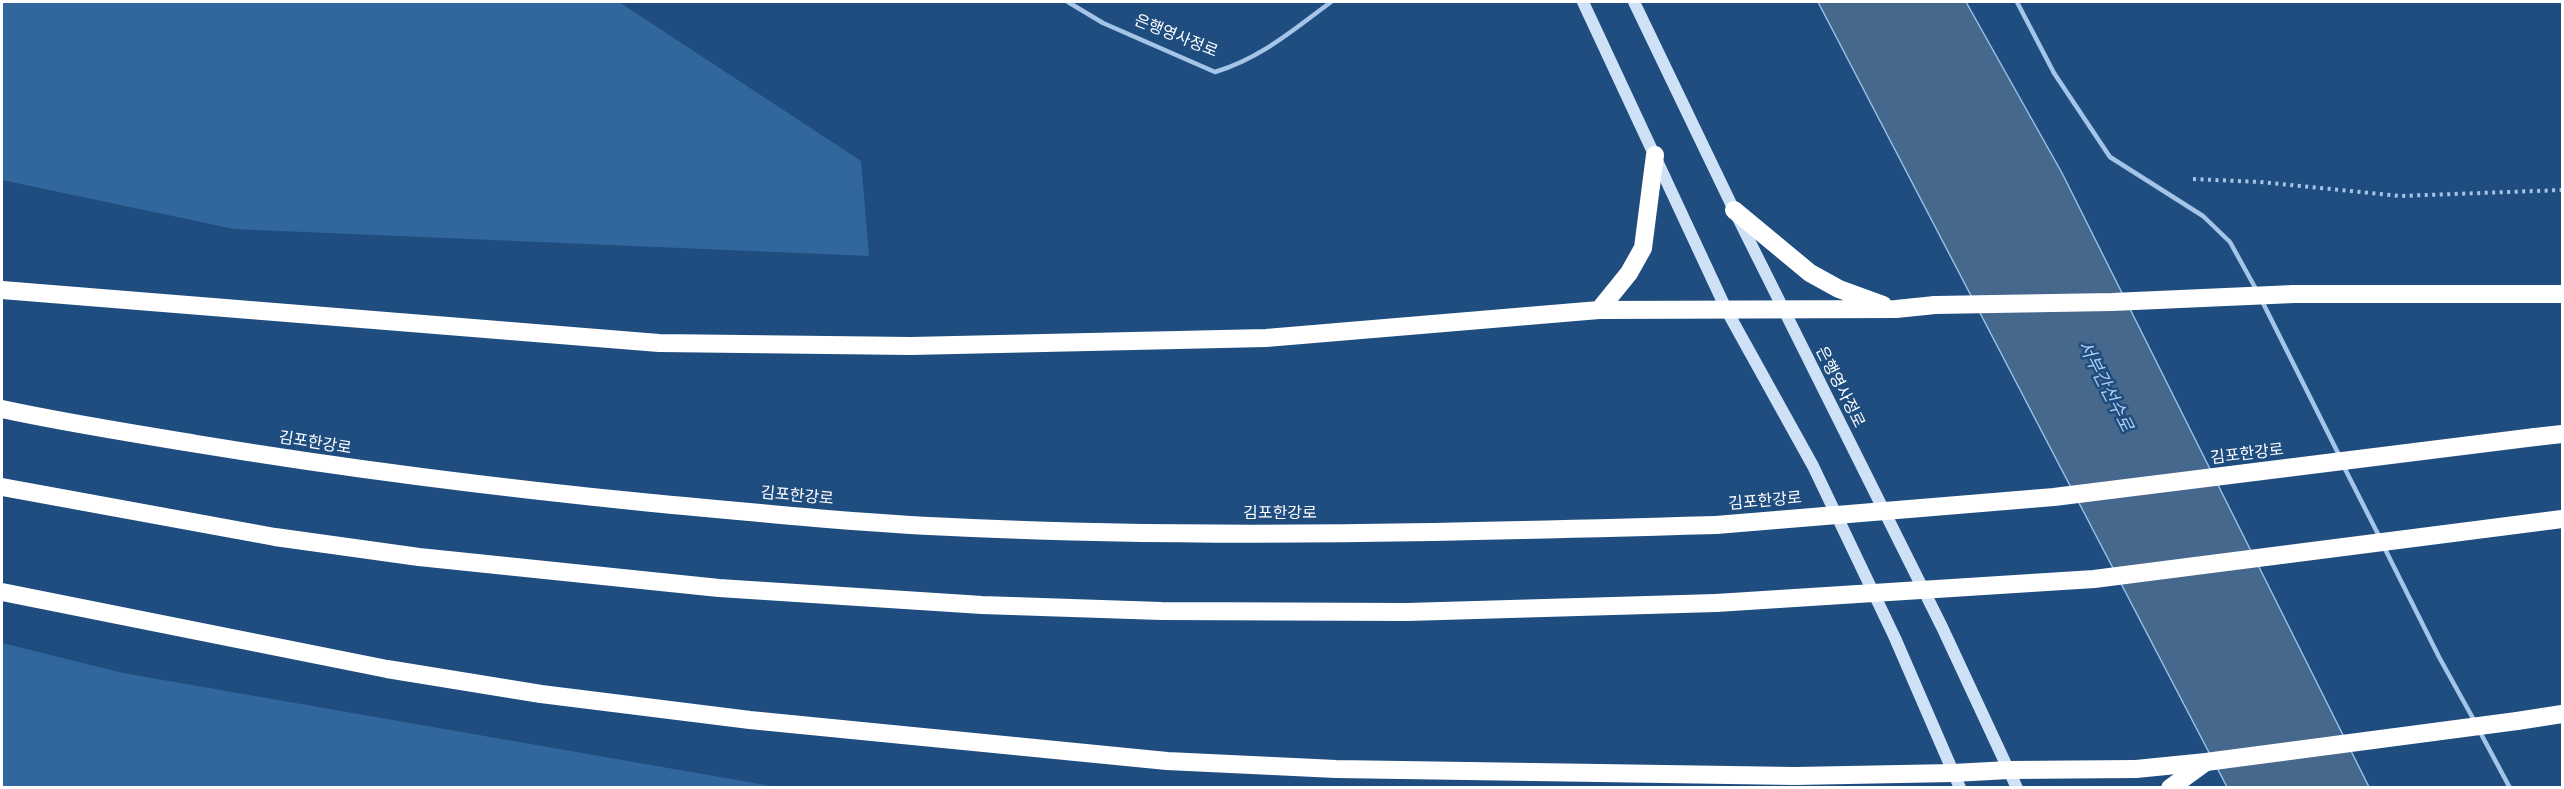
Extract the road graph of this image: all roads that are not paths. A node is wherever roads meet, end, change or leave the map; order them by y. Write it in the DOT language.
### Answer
graph roads {
  1 [pos="1068,2"];
  2 [pos="1331,2"];
  3 [pos="1583,2"];
  4 [pos="1634,2"];
  5 [pos="2017,2"];
  6 [pos="1655,155"];
  7 [pos="1734,210"];
  8 [pos="2,290"];
  9 [pos="2562,294"];
  10 [pos="1896,309"];
  11 [pos="1599,310"];
  12 [pos="1783,310"];
  13 [pos="1727,311"];
  14 [pos="2,409"];
  15 [pos="2562,434"];
  16 [pos="2,488"];
  17 [pos="2562,519"];
  18 [pos="2,592"];
  19 [pos="2562,714"];
  20 [pos="2205,762"];
  21 [pos="2009,770"];
  22 [pos="1795,776"];
  23 [pos="1957,780"];
  24 [pos="1828,788"];
  25 [pos="2017,788"];
  26 [pos="2022,788"];
  27 [pos="2170,788"];
  28 [pos="2510,788"];
  1 -- 2 [label="lane, 은행영사정로"];
  3 -- 6 [label="street"];
  4 -- 7 [label="street, 은행영사정로"];
  5 -- 28 [label="lane"];
  6 -- 11 [label="highway"];
  6 -- 13 [label="street"];
  7 -- 10 [label="highway"];
  7 -- 12 [label="street, 은행영사정로"];
  8 -- 11 [label="highway"];
  9 -- 10 [label="highway, bridge"];
  10 -- 12 [label="highway"];
  11 -- 13 [label="highway"];
  12 -- 13 [label="highway"];
  12 -- 21 [label="street, 은행영사정로"];
  13 -- 23 [label="street"];
  14 -- 15 [label="highway, 김포한강로, bridge"];
  16 -- 17 [label="highway, bridge"];
  18 -- 22 [label="highway"];
  19 -- 20 [label="highway, bridge"];
  20 -- 21 [label="highway, bridge"];
  20 -- 27 [label="highway"];
  21 -- 23 [label="highway"];
  21 -- 25 [label="street, 은행영사정로"];
  21 -- 26 [label="street"];
  22 -- 23 [label="highway"];
  22 -- 24 [label="highway"];
}
